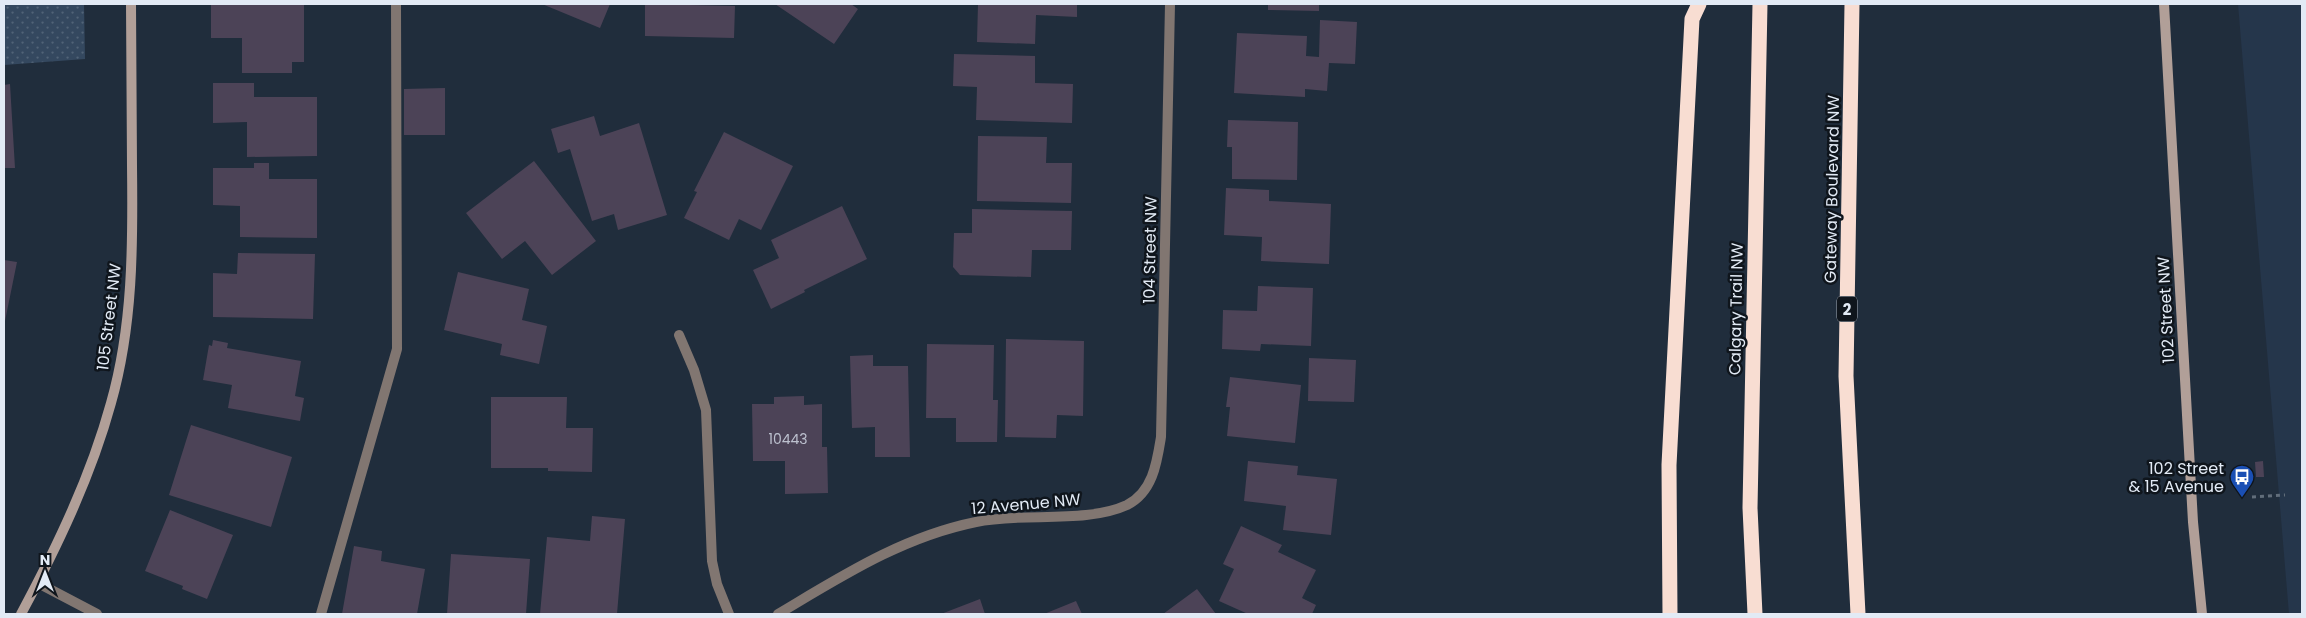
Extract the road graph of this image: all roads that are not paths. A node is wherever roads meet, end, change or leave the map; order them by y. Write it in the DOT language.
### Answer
graph roads {
  1 [pos="130,4"];
  2 [pos="396,4"];
  3 [pos="1170,4"];
  4 [pos="1699,4"];
  5 [pos="1760,4"];
  6 [pos="1852,4"];
  7 [pos="2164,4"];
  8 [pos="679,334"];
  9 [pos="1143,494"];
  10 [pos="38,583"];
  11 [pos="21,614"];
  12 [pos="96,614"];
  13 [pos="321,614"];
  14 [pos="729,614"];
  15 [pos="778,614"];
  16 [pos="1670,614"];
  17 [pos="1755,614"];
  18 [pos="1858,614"];
  19 [pos="2202,614"];
  1 -- 10 [label="street, 105 Street NW"];
  2 -- 13 [label="street"];
  3 -- 9 [label="street, 104 Street NW"];
  4 -- 16 [label="highway"];
  5 -- 17 [label="highway, Calgary Trail NW"];
  6 -- 18 [label="highway, Gateway Boulevard NW / 2"];
  7 -- 19 [label="street, 102 Street NW"];
  8 -- 14 [label="street"];
  9 -- 15 [label="street, 12 Avenue NW"];
  10 -- 11 [label="street, 105 Street NW"];
  10 -- 12 [label="street"];
}
